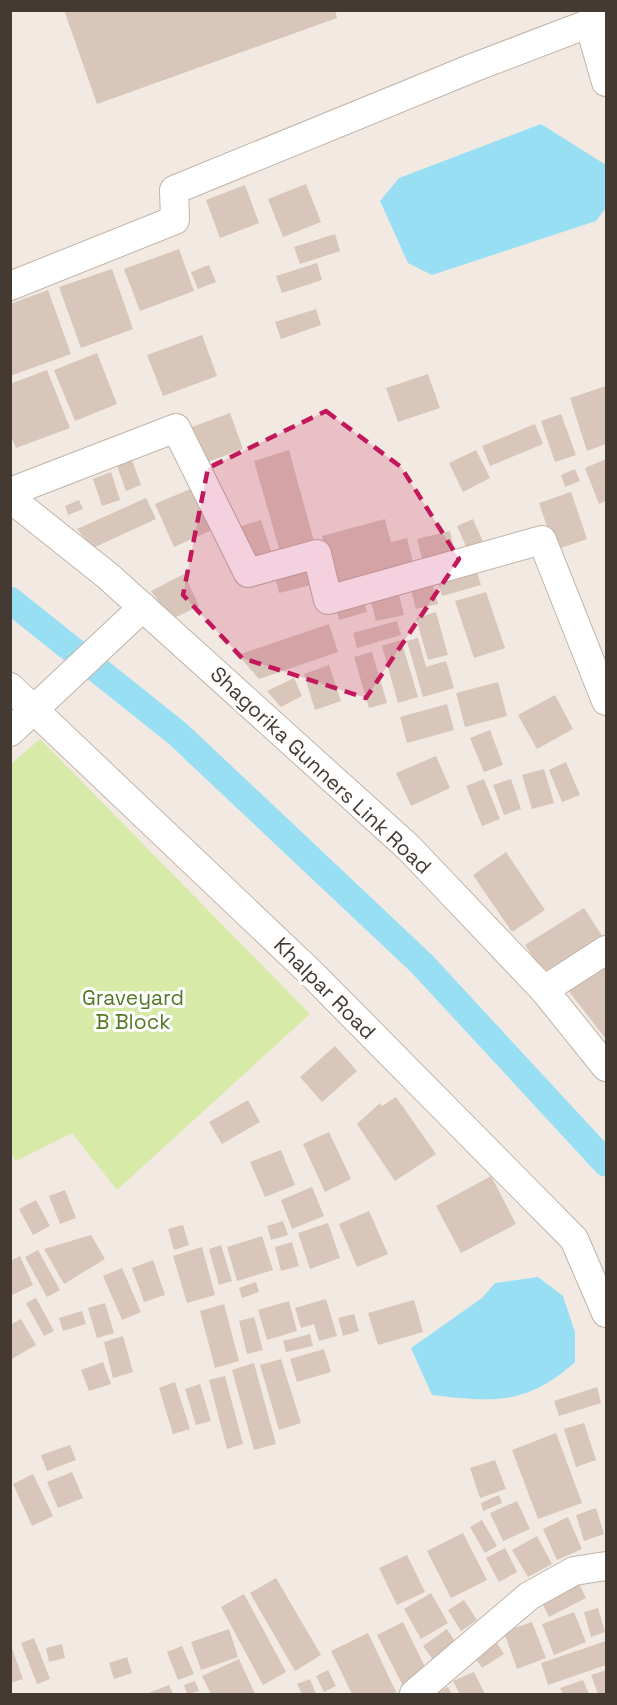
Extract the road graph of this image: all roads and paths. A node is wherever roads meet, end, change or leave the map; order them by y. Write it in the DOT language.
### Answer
graph roads {
  1 [pos="598,20"];
  2 [pos="606,82"];
  3 [pos="10,286"];
  4 [pos="10,492"];
  5 [pos="10,498"];
  6 [pos="143,607"];
  7 [pos="10,687"];
  8 [pos="44,701"];
  9 [pos="606,701"];
  10 [pos="10,732"];
  11 [pos="606,950"];
  12 [pos="544,990"];
  13 [pos="606,1067"];
  14 [pos="606,1313"];
  15 [pos="606,1566"];
  16 [pos="414,1695"];
  1 -- 2 [label="street"];
  1 -- 3 [label="street"];
  4 -- 9 [label="street"];
  5 -- 6 [label="street, Shagorika Gunners Link Road"];
  6 -- 8 [label="street"];
  6 -- 12 [label="street, Shagorika Gunners Link Road"];
  7 -- 8 [label="street, Khalpar Road"];
  8 -- 10 [label="street"];
  8 -- 14 [label="street, Khalpar Road"];
  11 -- 12 [label="street"];
  12 -- 13 [label="street, Shagorika Gunners Link Road"];
  15 -- 16 [label="street"];
}
